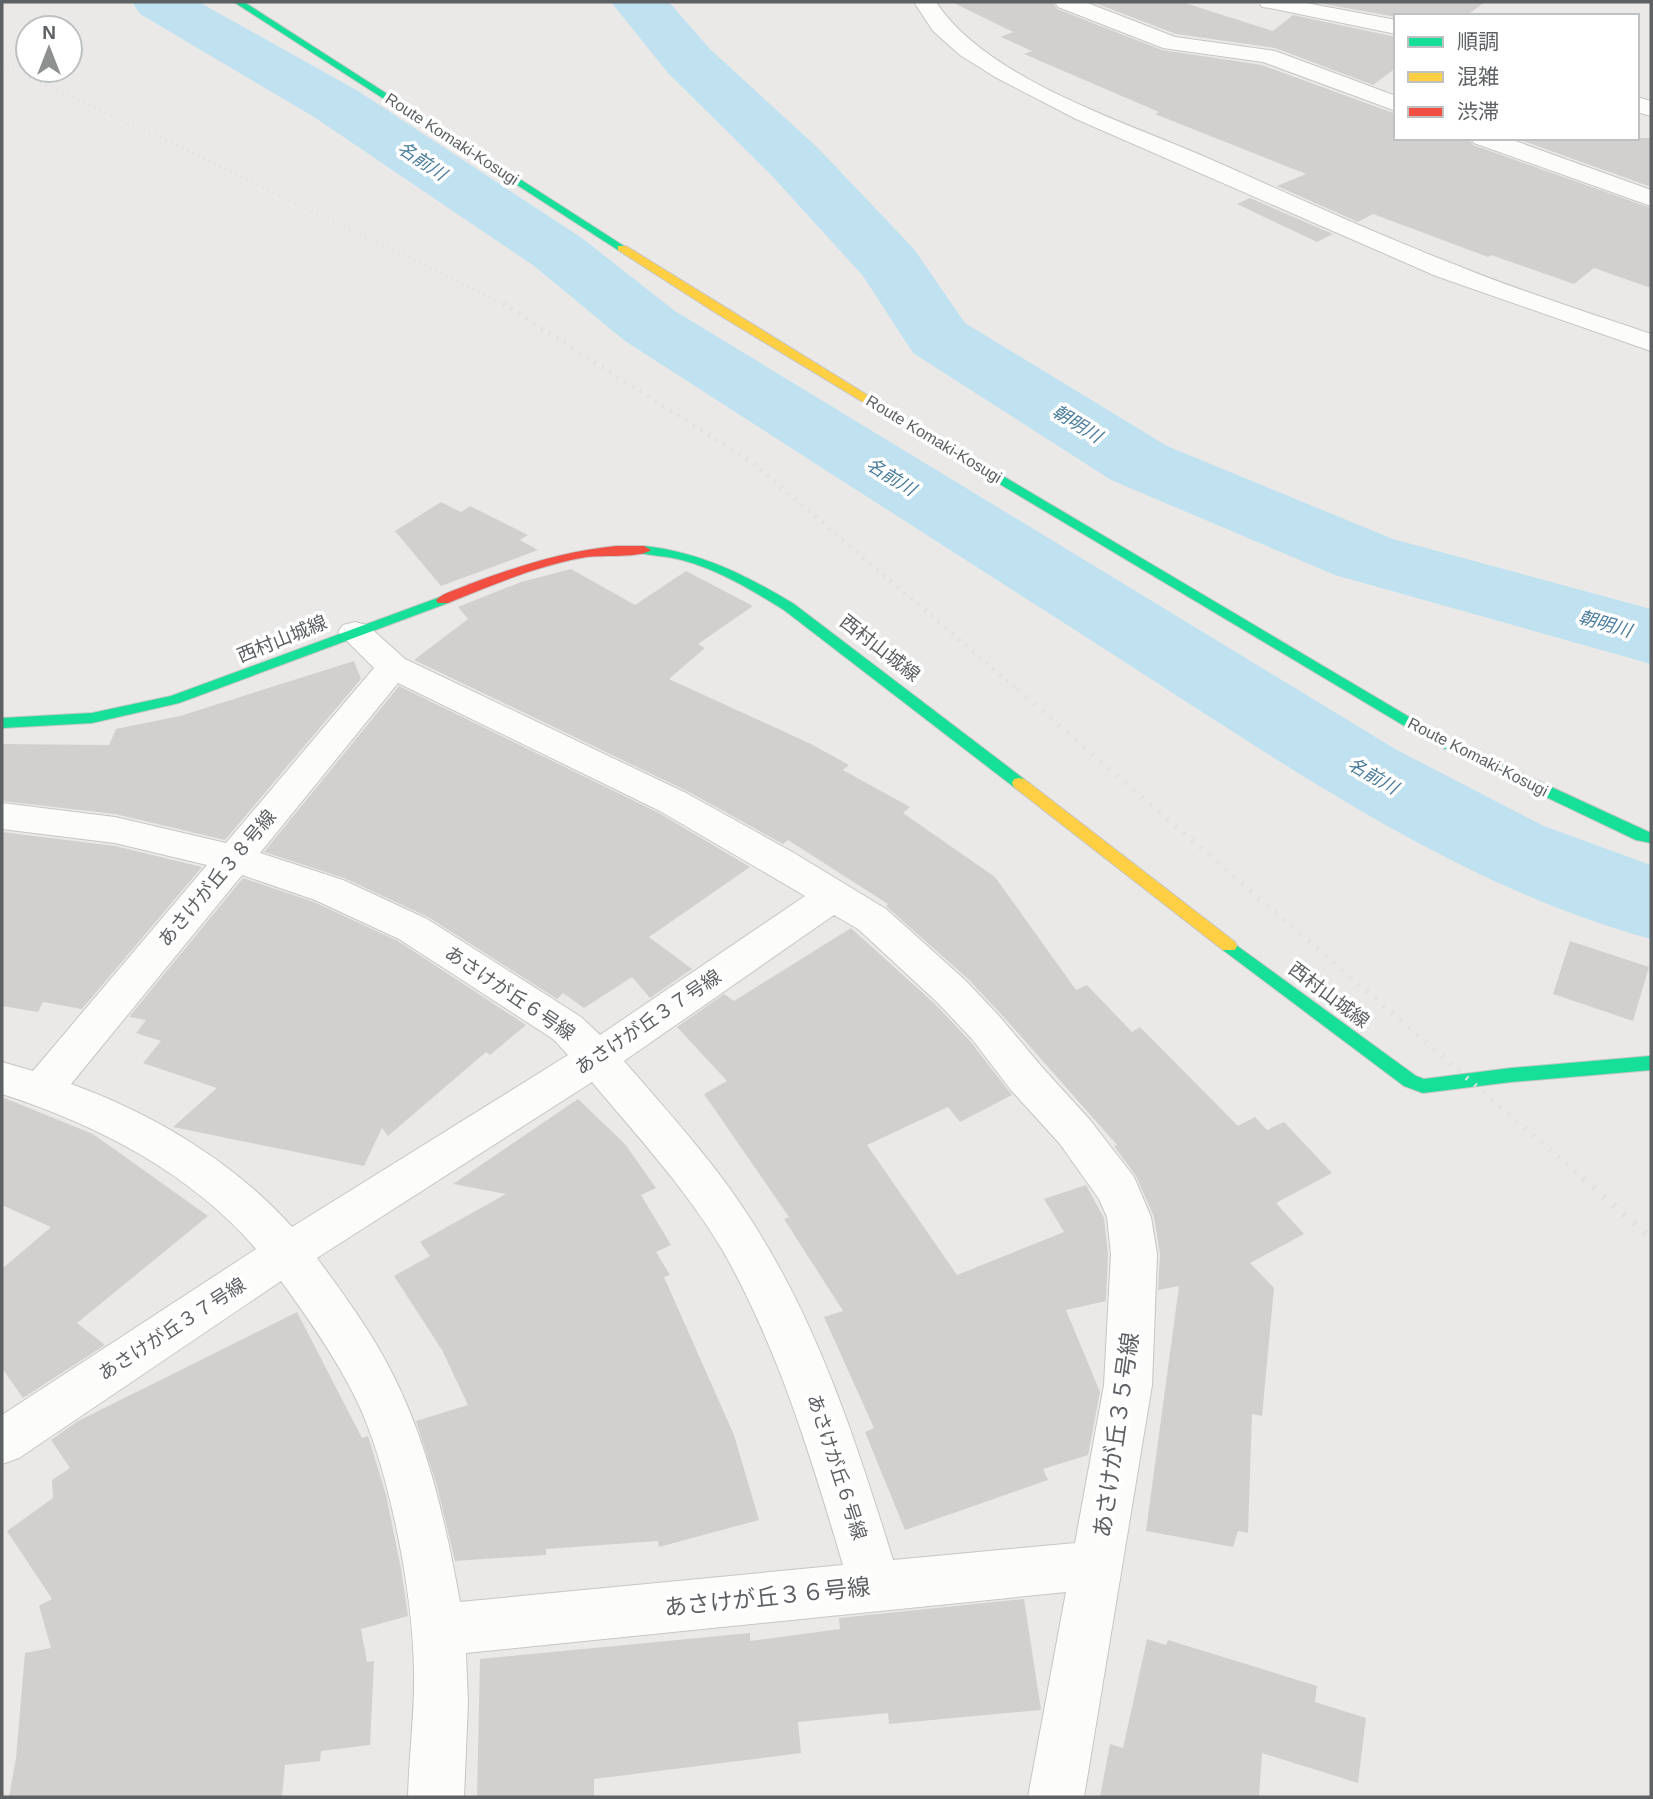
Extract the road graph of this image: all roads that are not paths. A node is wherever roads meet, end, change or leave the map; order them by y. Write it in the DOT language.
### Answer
graph roads {
  1 [pos="238,2"];
  2 [pos="925,2"];
  3 [pos="1066,2"];
  4 [pos="1270,2"];
  5 [pos="1356,9"];
  6 [pos="1394,26"];
  7 [pos="1394,103"];
  8 [pos="1489,140"];
  9 [pos="1651,198"];
  10 [pos="1651,343"];
  11 [pos="355,632"];
  12 [pos="393,667"];
  13 [pos="2,723"];
  14 [pos="2,816"];
  15 [pos="1651,838"];
  16 [pos="234,858"];
  17 [pos="833,895"];
  18 [pos="597,1058"];
  19 [pos="1651,1063"];
  20 [pos="22,1084"];
  21 [pos="286,1254"];
  22 [pos="2,1442"];
  23 [pos="1097,1565"];
  24 [pos="875,1587"];
  25 [pos="438,1630"];
  26 [pos="436,1797"];
  27 [pos="1056,1797"];
  1 -- 15 [label="main road, Route Komaki-Kosugi"];
  2 -- 10 [label="street"];
  3 -- 7 [label="street"];
  4 -- 5 [label="street"];
  5 -- 6 [label="street"];
  8 -- 9 [label="street"];
  11 -- 12 [label="street"];
  11 -- 13 [label="main road, 西村山城線"];
  11 -- 19 [label="main road, 西村山城線"];
  12 -- 16 [label="street, あさけが丘３８号線"];
  12 -- 17 [label="street"];
  14 -- 16 [label="street, あさけが丘６号線"];
  16 -- 18 [label="street, あさけが丘６号線"];
  16 -- 20 [label="street, あさけが丘３８号線"];
  17 -- 18 [label="street, あさけが丘３７号線"];
  17 -- 23 [label="street, あさけが丘３５号線"];
  18 -- 21 [label="street, あさけが丘３７号線"];
  18 -- 24 [label="street, あさけが丘６号線"];
  20 -- 21 [label="street"];
  21 -- 22 [label="street, あさけが丘３７号線"];
  21 -- 25 [label="street"];
  23 -- 24 [label="street, あさけが丘３６号線"];
  23 -- 27 [label="street, あさけが丘３５号線"];
  24 -- 25 [label="street, あさけが丘３６号線"];
  25 -- 26 [label="street"];
}
